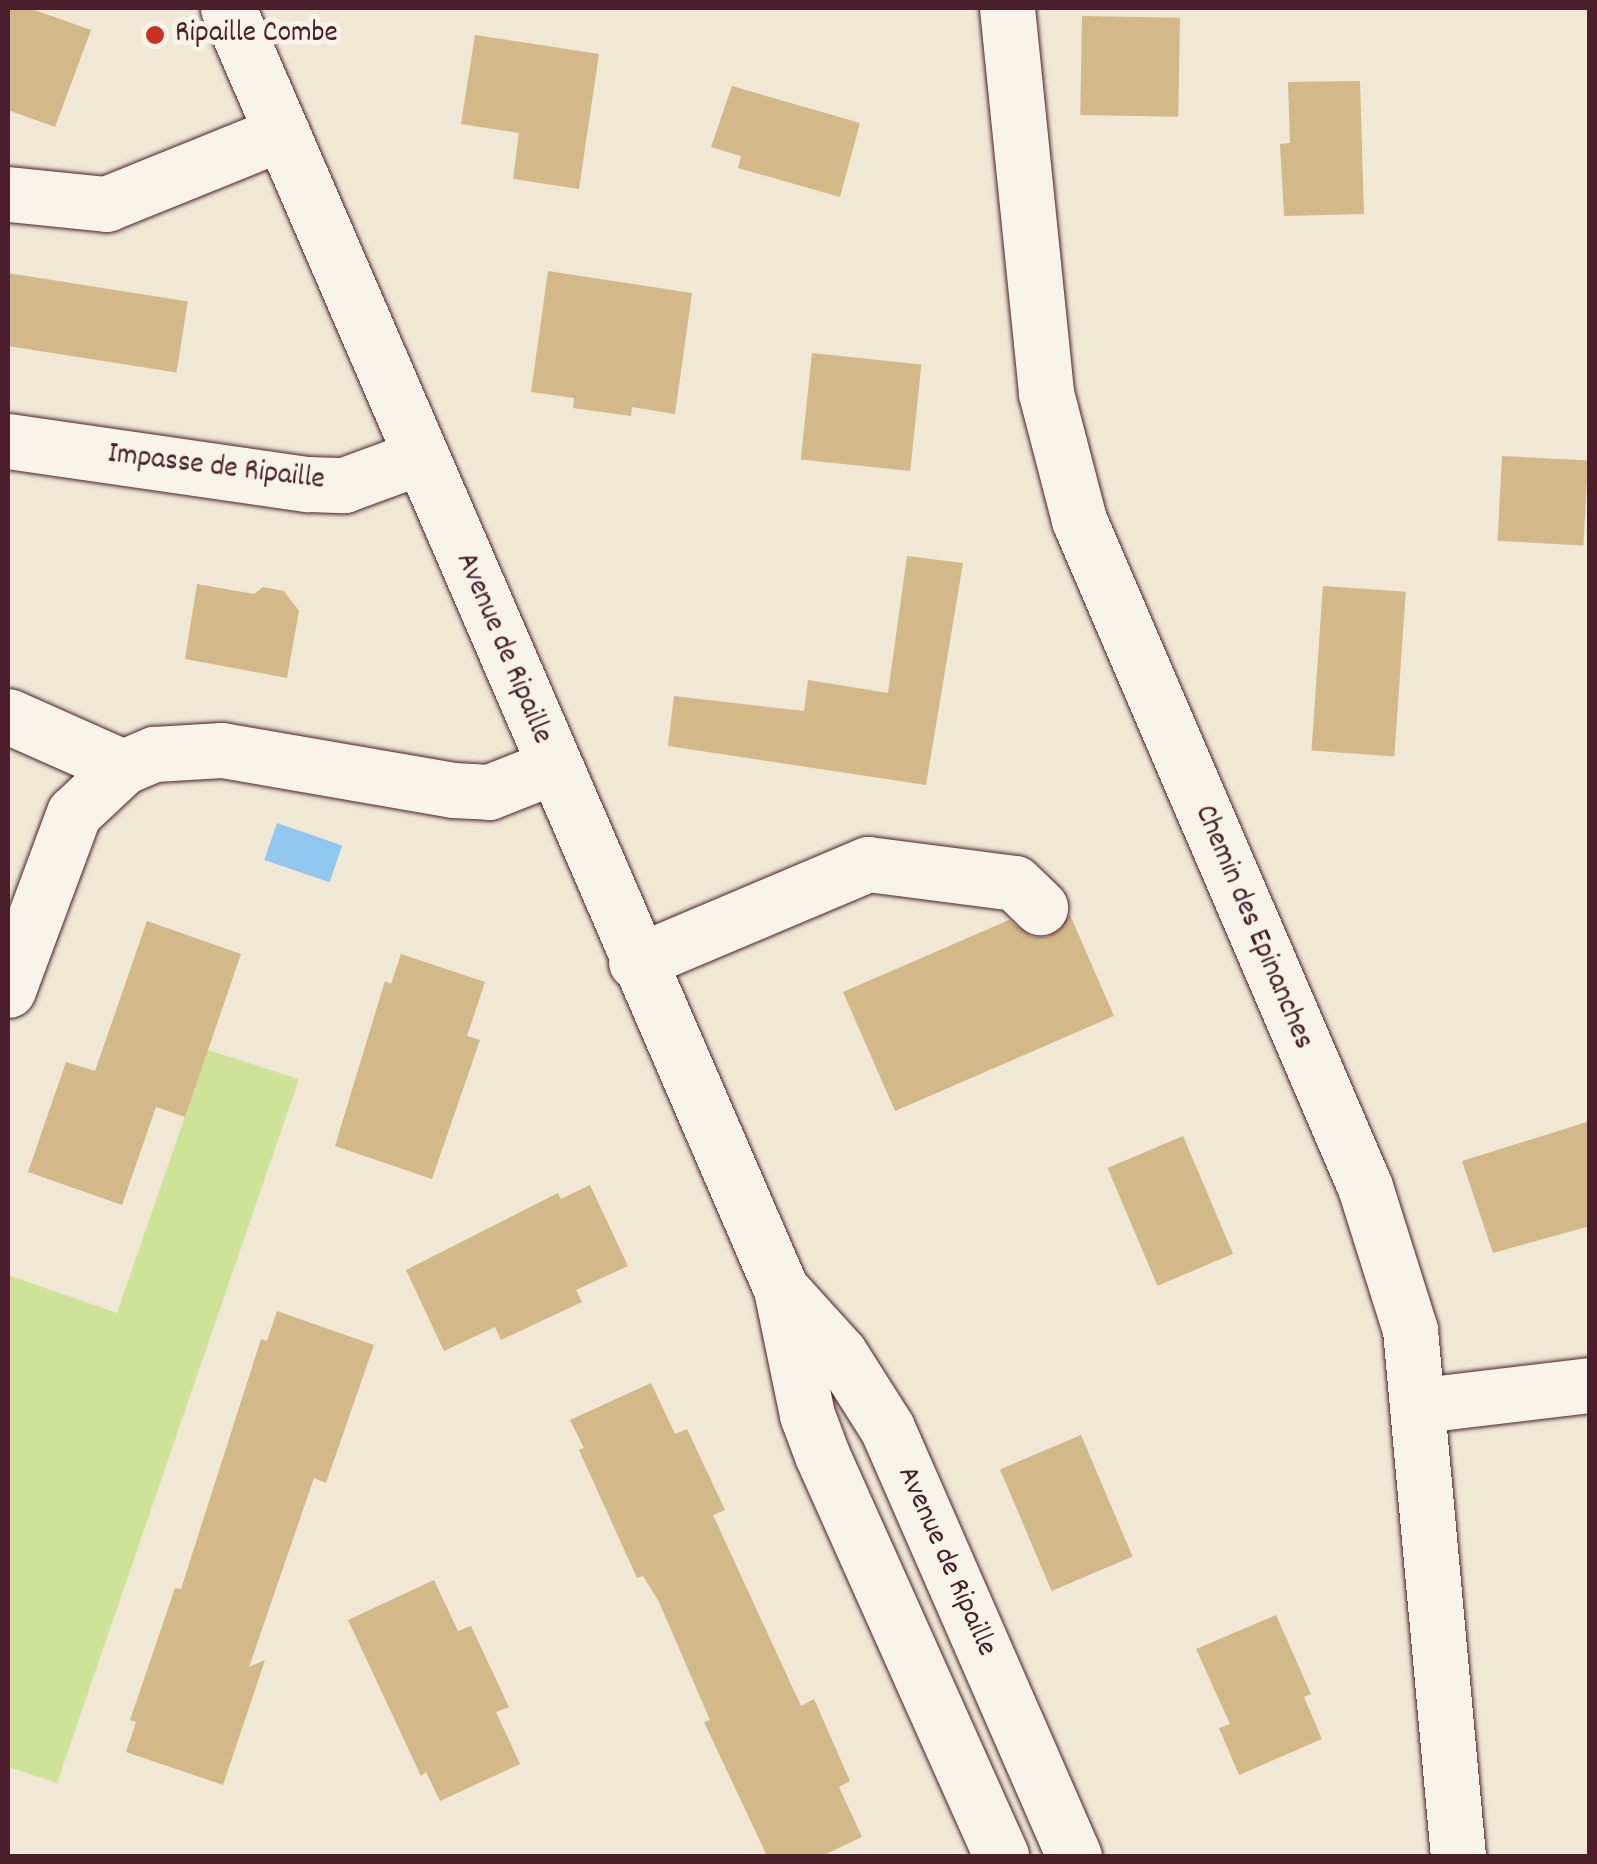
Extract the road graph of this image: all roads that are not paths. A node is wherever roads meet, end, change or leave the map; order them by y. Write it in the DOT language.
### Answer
graph roads {
  1 [pos="228,8"];
  2 [pos="1008,8"];
  3 [pos="282,133"];
  4 [pos="8,194"];
  5 [pos="8,441"];
  6 [pos="420,458"];
  7 [pos="8,716"];
  8 [pos="123,767"];
  9 [pos="552,767"];
  10 [pos="1040,907"];
  11 [pos="636,962"];
  12 [pos="8,990"];
  13 [pos="781,1289"];
  14 [pos="1590,1384"];
  15 [pos="1422,1404"];
  16 [pos="1067,1840"];
  17 [pos="1004,1856"];
  18 [pos="1458,1856"];
  1 -- 3 [label="street, Avenue de Ripaille"];
  2 -- 15 [label="street, Chemin des Epinanches"];
  3 -- 4 [label="street"];
  3 -- 6 [label="street, Avenue de Ripaille"];
  5 -- 6 [label="street, Impasse de Ripaille"];
  6 -- 9 [label="street, Avenue de Ripaille"];
  7 -- 8 [label="street"];
  8 -- 9 [label="street"];
  8 -- 12 [label="street"];
  9 -- 11 [label="street, Avenue de Ripaille"];
  10 -- 11 [label="street"];
  11 -- 13 [label="street, Avenue de Ripaille"];
  13 -- 16 [label="street, Avenue de Ripaille"];
  13 -- 17 [label="street, Avenue de Ripaille"];
  14 -- 15 [label="street"];
  15 -- 18 [label="street, Chemin des Epinanches"];
  16 -- 17 [label="street"];
}
